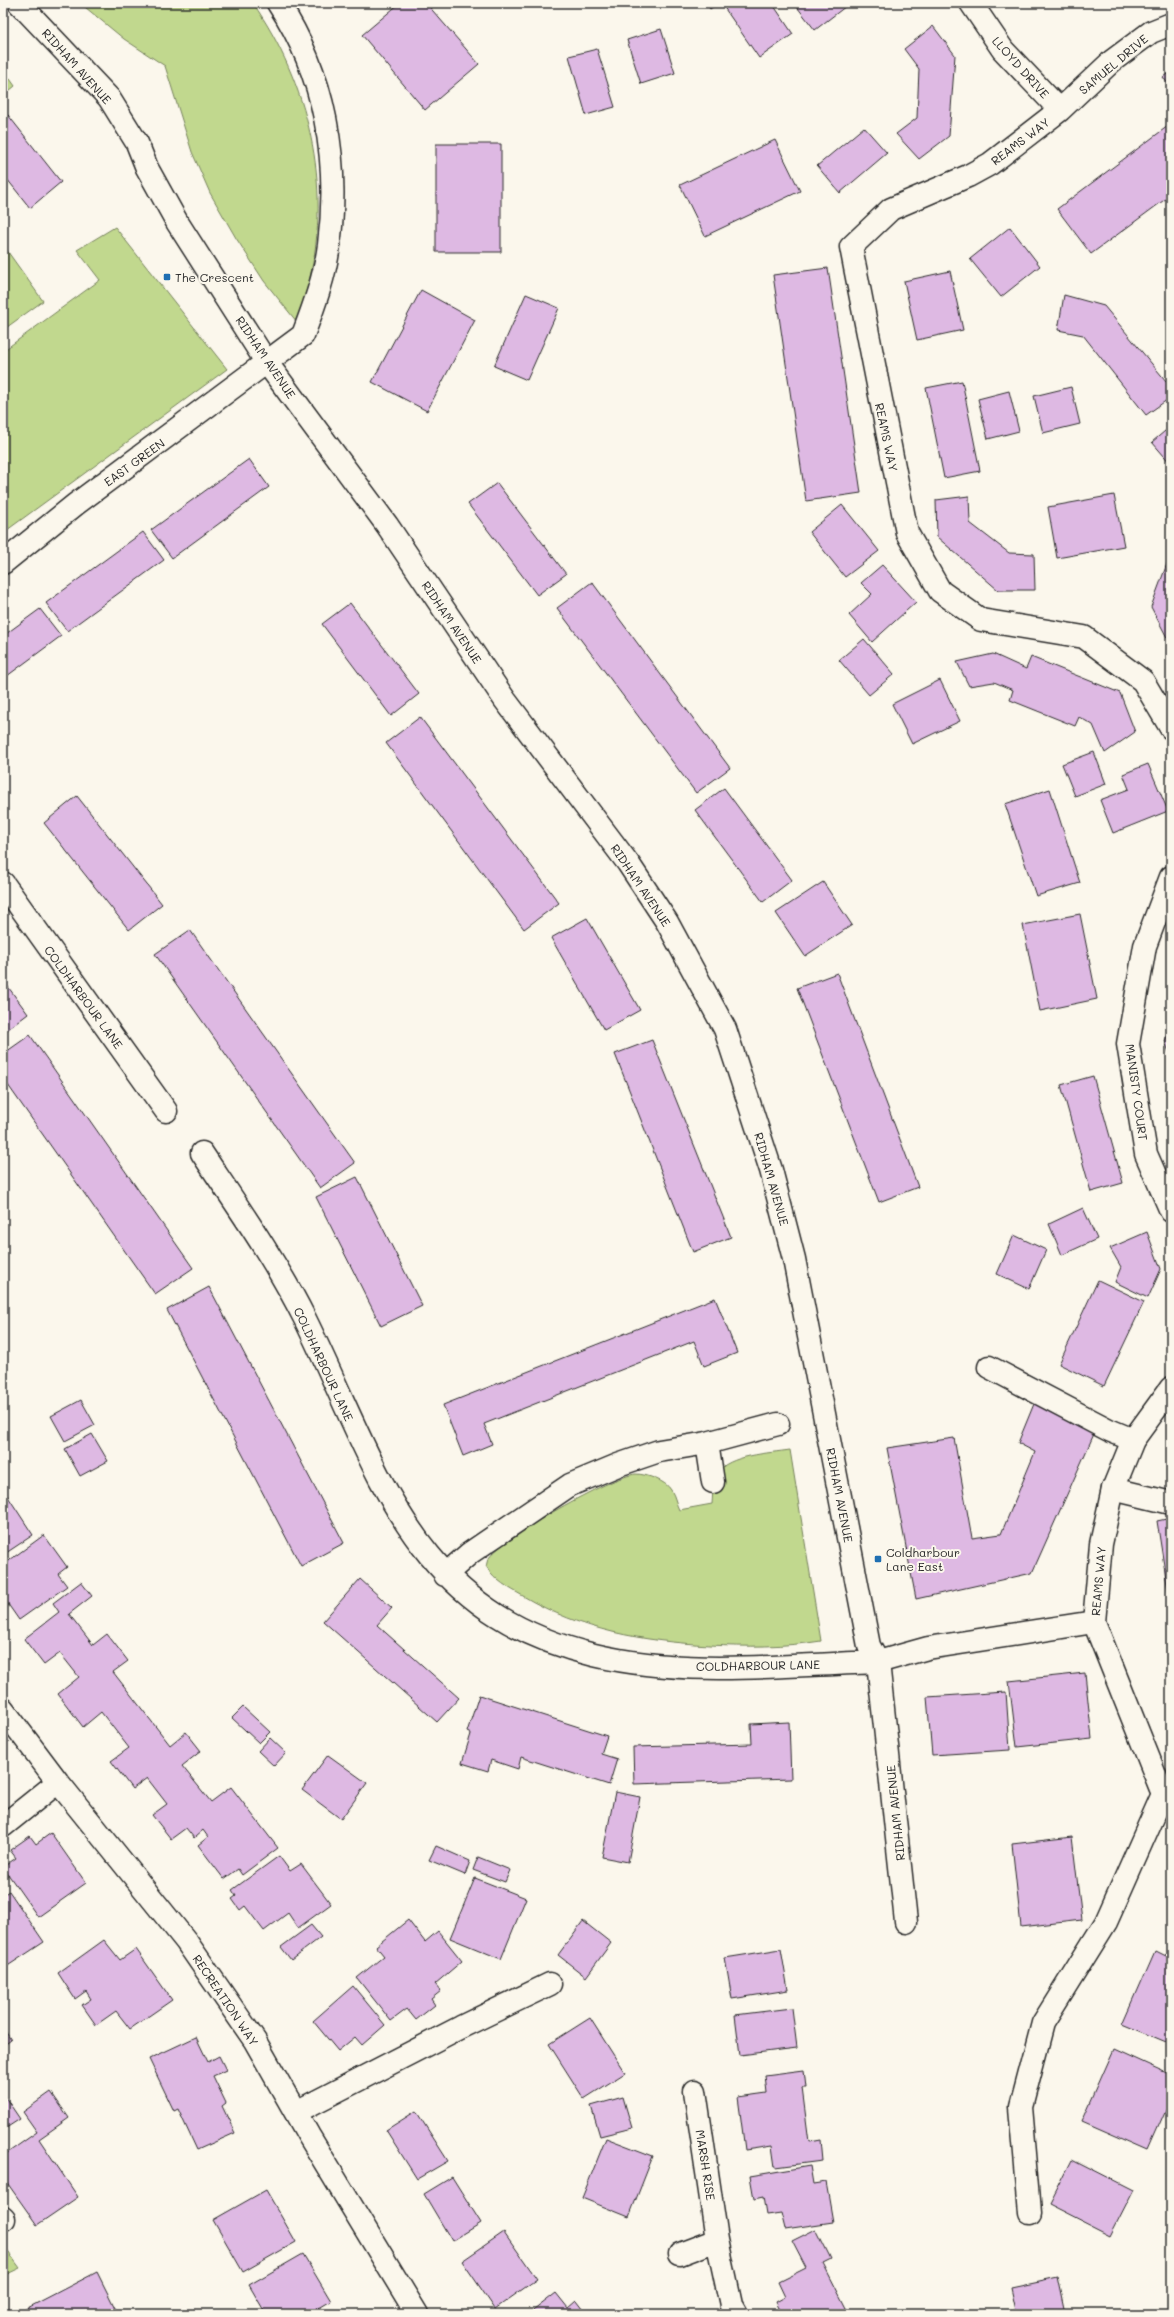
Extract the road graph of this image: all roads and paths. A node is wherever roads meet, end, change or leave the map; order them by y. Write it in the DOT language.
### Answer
graph roads {
  1 [pos="19,3"];
  2 [pos="278,3"];
  3 [pos="971,3"];
  4 [pos="1171,24"];
  5 [pos="1060,110"];
  6 [pos="267,363"];
  7 [pos="3,563"];
  8 [pos="1171,728"];
  9 [pos="1171,877"];
  10 [pos="3,883"];
  11 [pos="166,1111"];
  12 [pos="202,1153"];
  13 [pos="1171,1212"];
  14 [pos="989,1367"];
  15 [pos="1171,1388"];
  16 [pos="778,1424"];
  17 [pos="1134,1440"];
  18 [pos="706,1443"];
  19 [pos="713,1482"];
  20 [pos="1113,1489"];
  21 [pos="1171,1503"];
  22 [pos="445,1575"];
  23 [pos="1094,1622"];
  24 [pos="878,1662"];
  25 [pos="3,1708"];
  26 [pos="58,1782"];
  27 [pos="1167,1795"];
  28 [pos="3,1826"];
  29 [pos="906,1922"];
  30 [pos="550,1984"];
  31 [pos="695,2091"];
  32 [pos="296,2112"];
  33 [pos="1030,2212"];
  34 [pos="717,2240"];
  35 [pos="680,2254"];
  36 [pos="417,2314"];
  37 [pos="736,2314"];
  1 -- 6 [label="street, RIDHAM AVENUE"];
  2 -- 6 [label="street"];
  3 -- 5 [label="street, LLOYD DRIVE"];
  4 -- 5 [label="street, SAMUEL DRIVE"];
  5 -- 8 [label="street, REAMS WAY"];
  6 -- 7 [label="street, EAST GREEN"];
  6 -- 24 [label="street, RIDHAM AVENUE"];
  9 -- 13 [label="street, MANISTY COURT"];
  10 -- 11 [label="street, COLDHARBOUR LANE"];
  12 -- 22 [label="street, COLDHARBOUR LANE"];
  14 -- 17 [label="street"];
  15 -- 17 [label="street, REAMS WAY"];
  16 -- 18 [label="street"];
  17 -- 20 [label="street, REAMS WAY"];
  18 -- 19 [label="street"];
  18 -- 22 [label="street"];
  20 -- 21 [label="street"];
  20 -- 23 [label="street, REAMS WAY"];
  22 -- 24 [label="street, COLDHARBOUR LANE"];
  23 -- 24 [label="street, COLDHARBOUR LANE"];
  23 -- 27 [label="street, REAMS WAY"];
  24 -- 29 [label="street, RIDHAM AVENUE"];
  25 -- 26 [label="street, RECREATION WAY"];
  26 -- 28 [label="street"];
  26 -- 32 [label="street, RECREATION WAY"];
  27 -- 33 [label="street"];
  30 -- 32 [label="street"];
  31 -- 34 [label="street, MARSH RISE"];
  32 -- 36 [label="street, RECREATION WAY"];
  34 -- 35 [label="street"];
  34 -- 37 [label="street, MARSH RISE"];
}
